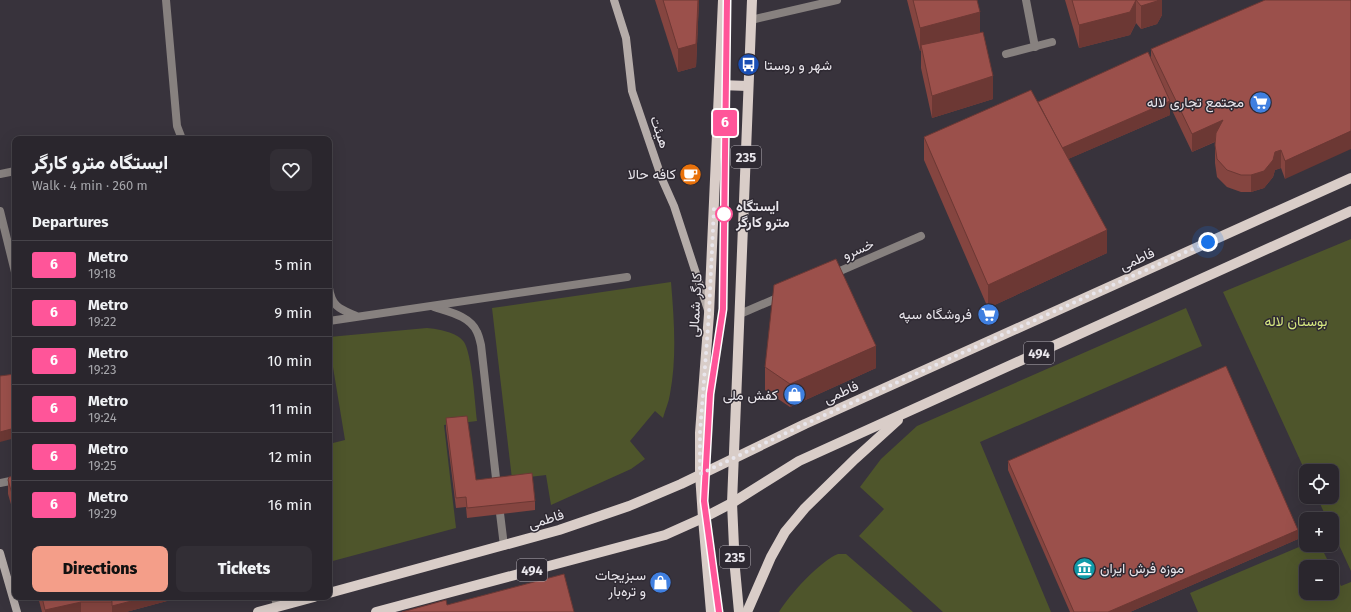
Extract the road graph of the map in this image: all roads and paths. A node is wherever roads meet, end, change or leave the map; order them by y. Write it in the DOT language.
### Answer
graph roads {
  1 [pos="166,0"];
  2 [pos="614,0"];
  3 [pos="723,0"];
  4 [pos="752,0"];
  5 [pos="838,0"];
  6 [pos="1026,0"];
  7 [pos="751,20"];
  8 [pos="1052,42"];
  9 [pos="1035,47"];
  10 [pos="1006,54"];
  11 [pos="720,85"];
  12 [pos="748,86"];
  13 [pos="181,136"];
  14 [pos="12,172"];
  15 [pos="0,174"];
  16 [pos="1351,178"];
  17 [pos="0,211"];
  18 [pos="1351,211"];
  19 [pos="920,236"];
  20 [pos="12,260"];
  21 [pos="627,277"];
  22 [pos="827,277"];
  23 [pos="791,292"];
  24 [pos="332,300"];
  25 [pos="431,306"];
  26 [pos="709,314"];
  27 [pos="740,314"];
  28 [pos="357,316"];
  29 [pos="332,320"];
  30 [pos="905,414"];
  31 [pos="734,457"];
  32 [pos="700,474"];
  33 [pos="12,481"];
  34 [pos="0,483"];
  35 [pos="732,503"];
  36 [pos="703,518"];
  37 [pos="504,546"];
  38 [pos="0,553"];
  39 [pos="332,592"];
  40 [pos="12,595"];
  41 [pos="14,600"];
  42 [pos="291,600"];
  43 [pos="276,602"];
  44 [pos="17,612"];
  45 [pos="258,612"];
  46 [pos="376,612"];
  47 [pos="711,612"];
  48 [pos="739,612"];
  49 [pos="747,612"];
  1 -- 13 [label="street"];
  2 -- 26 [label="street, هیئت"];
  3 -- 11 [label="main road, کارگر شمالی"];
  4 -- 7 [label="main road, 235"];
  5 -- 7 [label="street"];
  6 -- 9 [label="street"];
  7 -- 12 [label="main road, 235"];
  8 -- 9 [label="street"];
  9 -- 10 [label="street"];
  11 -- 12 [label="main road"];
  11 -- 26 [label="main road, کارگر شمالی"];
  12 -- 27 [label="main road, 235"];
  14 -- 15 [label="street"];
  16 -- 31 [label="main road, فاطمی / 494"];
  17 -- 20 [label="street"];
  18 -- 30 [label="main road, 494"];
  19 -- 22 [label="street, خسرو"];
  21 -- 25 [label="street"];
  23 -- 27 [label="street"];
  24 -- 28 [label="street"];
  25 -- 28 [label="street"];
  25 -- 37 [label="street"];
  26 -- 32 [label="main road, کارگر شمالی"];
  27 -- 31 [label="main road, 235"];
  28 -- 29 [label="street"];
  30 -- 35 [label="main road, 494"];
  30 -- 49 [label="main road"];
  31 -- 32 [label="main road, فاطمی / 494"];
  31 -- 35 [label="main road, 235"];
  32 -- 36 [label="main road, کارگر شمالی"];
  32 -- 37 [label="main road, فاطمی / 494"];
  33 -- 34 [label="street"];
  35 -- 36 [label="main road, 494"];
  35 -- 48 [label="main road, 235"];
  36 -- 46 [label="main road, 494"];
  36 -- 47 [label="main road, کارگر شمالی"];
  37 -- 39 [label="main road, فاطمی / 494"];
  38 -- 40 [label="street"];
  41 -- 44 [label="street"];
  42 -- 43 [label="main road"];
  43 -- 45 [label="main road"];
}
